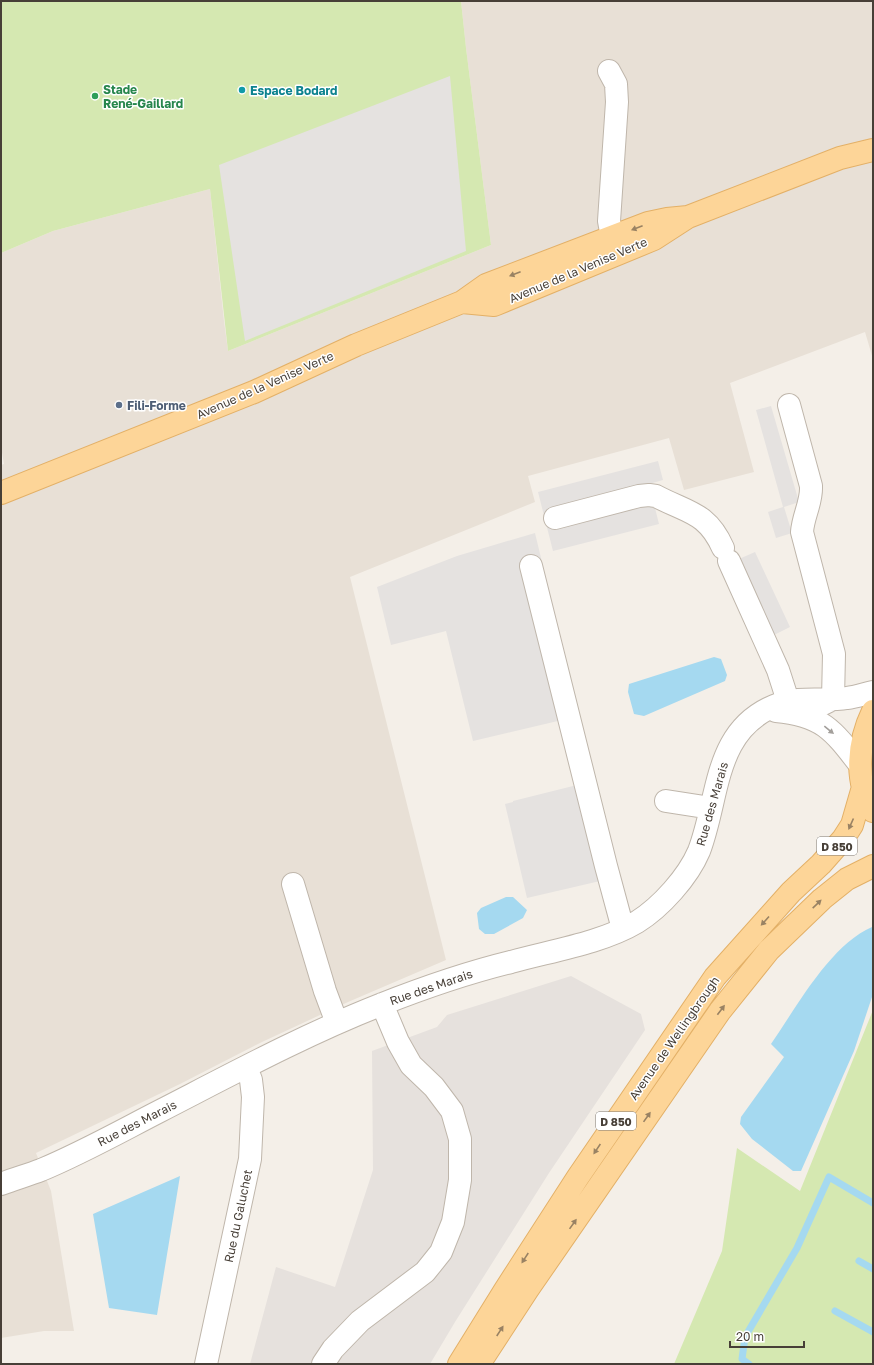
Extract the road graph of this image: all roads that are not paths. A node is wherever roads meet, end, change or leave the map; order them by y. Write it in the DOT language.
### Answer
graph roads {
  1 [pos="609,71"];
  2 [pos="873,138"];
  3 [pos="873,150"];
  4 [pos="840,158"];
  5 [pos="688,216"];
  6 [pos="612,237"];
  7 [pos="462,302"];
  8 [pos="789,405"];
  9 [pos="1,493"];
  10 [pos="555,518"];
  11 [pos="531,566"];
  12 [pos="873,692"];
  13 [pos="833,699"];
  14 [pos="786,710"];
  15 [pos="873,711"];
  16 [pos="860,765"];
  17 [pos="863,787"];
  18 [pos="666,801"];
  19 [pos="711,808"];
  20 [pos="873,812"];
  21 [pos="873,866"];
  22 [pos="293,884"];
  23 [pos="623,929"];
  24 [pos="382,1004"];
  25 [pos="337,1022"];
  26 [pos="246,1067"];
  27 [pos="1,1184"];
  28 [pos="206,1364"];
  29 [pos="323,1364"];
  30 [pos="459,1364"];
  31 [pos="479,1364"];
  1 -- 6 [label="street"];
  2 -- 4 [label="main road, Avenue de la Venise Verte"];
  3 -- 4 [label="main road, Avenue de la Venise Verte"];
  4 -- 5 [label="main road, Avenue de la Venise Verte"];
  5 -- 6 [label="main road, Avenue de la Venise Verte, one-way"];
  5 -- 7 [label="main road, Avenue de la Venise Verte"];
  6 -- 7 [label="main road, Avenue de la Venise Verte, one-way"];
  7 -- 9 [label="main road, Avenue de la Venise Verte"];
  8 -- 13 [label="street"];
  10 -- 14 [label="street"];
  11 -- 23 [label="street"];
  12 -- 13 [label="street"];
  13 -- 14 [label="street"];
  14 -- 16 [label="street, one-way"];
  14 -- 19 [label="street, Rue des Marais"];
  15 -- 16 [label="main road"];
  16 -- 17 [label="main road"];
  17 -- 20 [label="main road"];
  17 -- 30 [label="main road, Avenue de Wellingbrough / D 850, one-way"];
  18 -- 19 [label="street"];
  19 -- 23 [label="street, Rue des Marais"];
  31 -- 21 [label="main road, Avenue de Wellingbrough / D 850, one-way"];
  22 -- 25 [label="street"];
  23 -- 24 [label="street, Rue des Marais"];
  24 -- 25 [label="street, Rue des Marais"];
  24 -- 29 [label="street"];
  25 -- 26 [label="street, Rue des Marais"];
  26 -- 27 [label="street, Rue des Marais"];
  26 -- 28 [label="street, Rue du Galuchet"];
}
